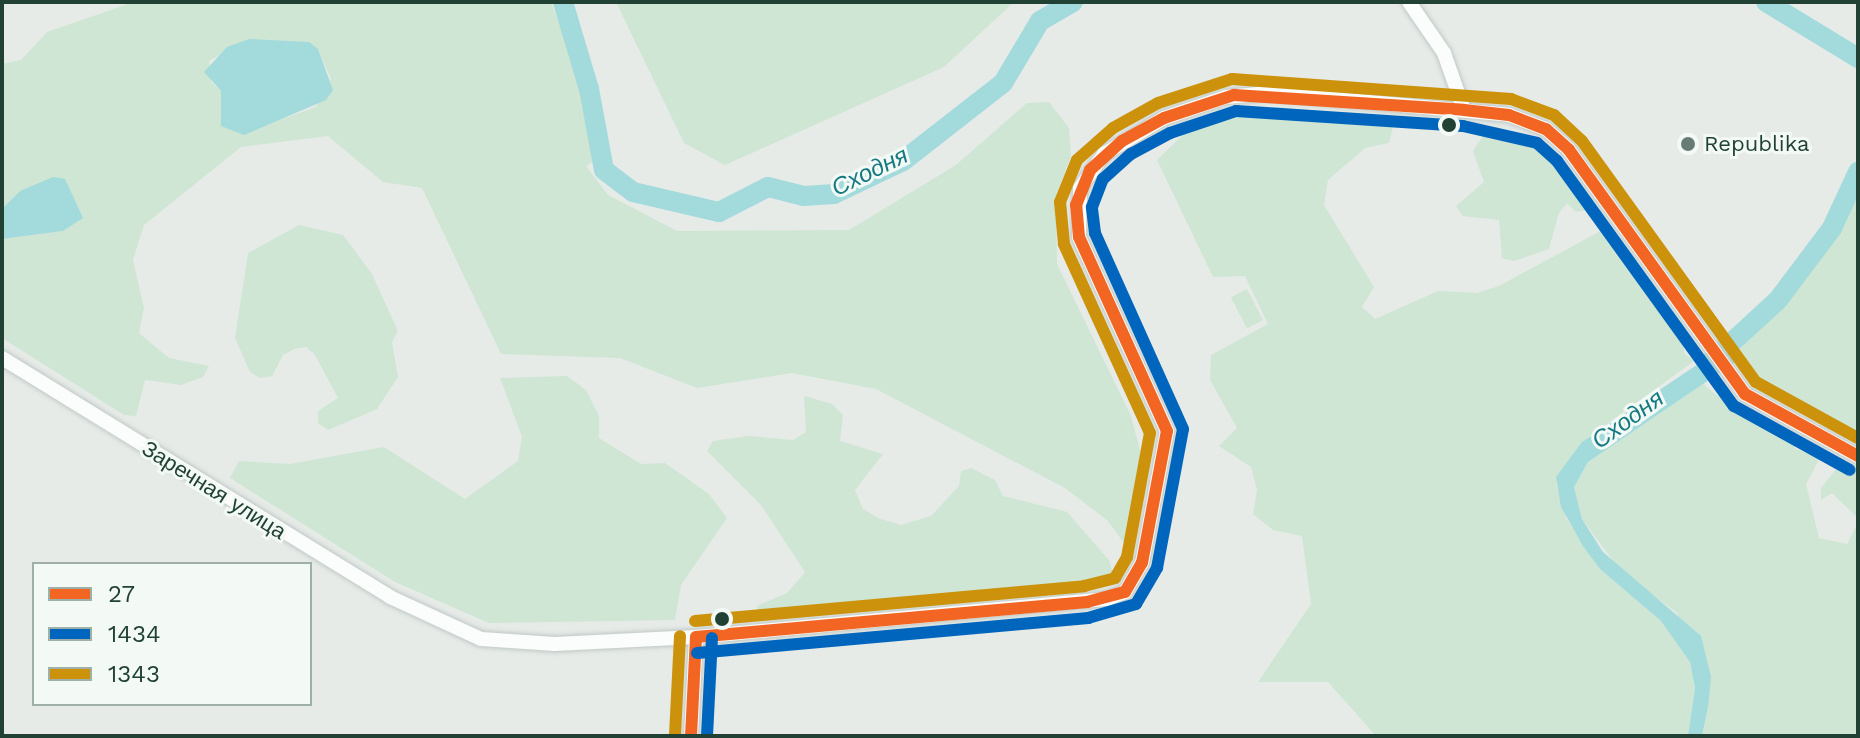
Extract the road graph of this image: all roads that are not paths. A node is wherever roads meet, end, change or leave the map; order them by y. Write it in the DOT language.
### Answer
graph roads {
  1 [pos="1409,2"];
  2 [pos="1464,110"];
  3 [pos="2,358"];
  4 [pos="1858,456"];
  5 [pos="696,637"];
  6 [pos="691,736"];
  1 -- 2 [label="main road"];
  2 -- 4 [label="main road, Заречная улица"];
  2 -- 5 [label="main road, Заречная улица"];
  3 -- 5 [label="main road, Заречная улица"];
  5 -- 6 [label="main road"];
}
